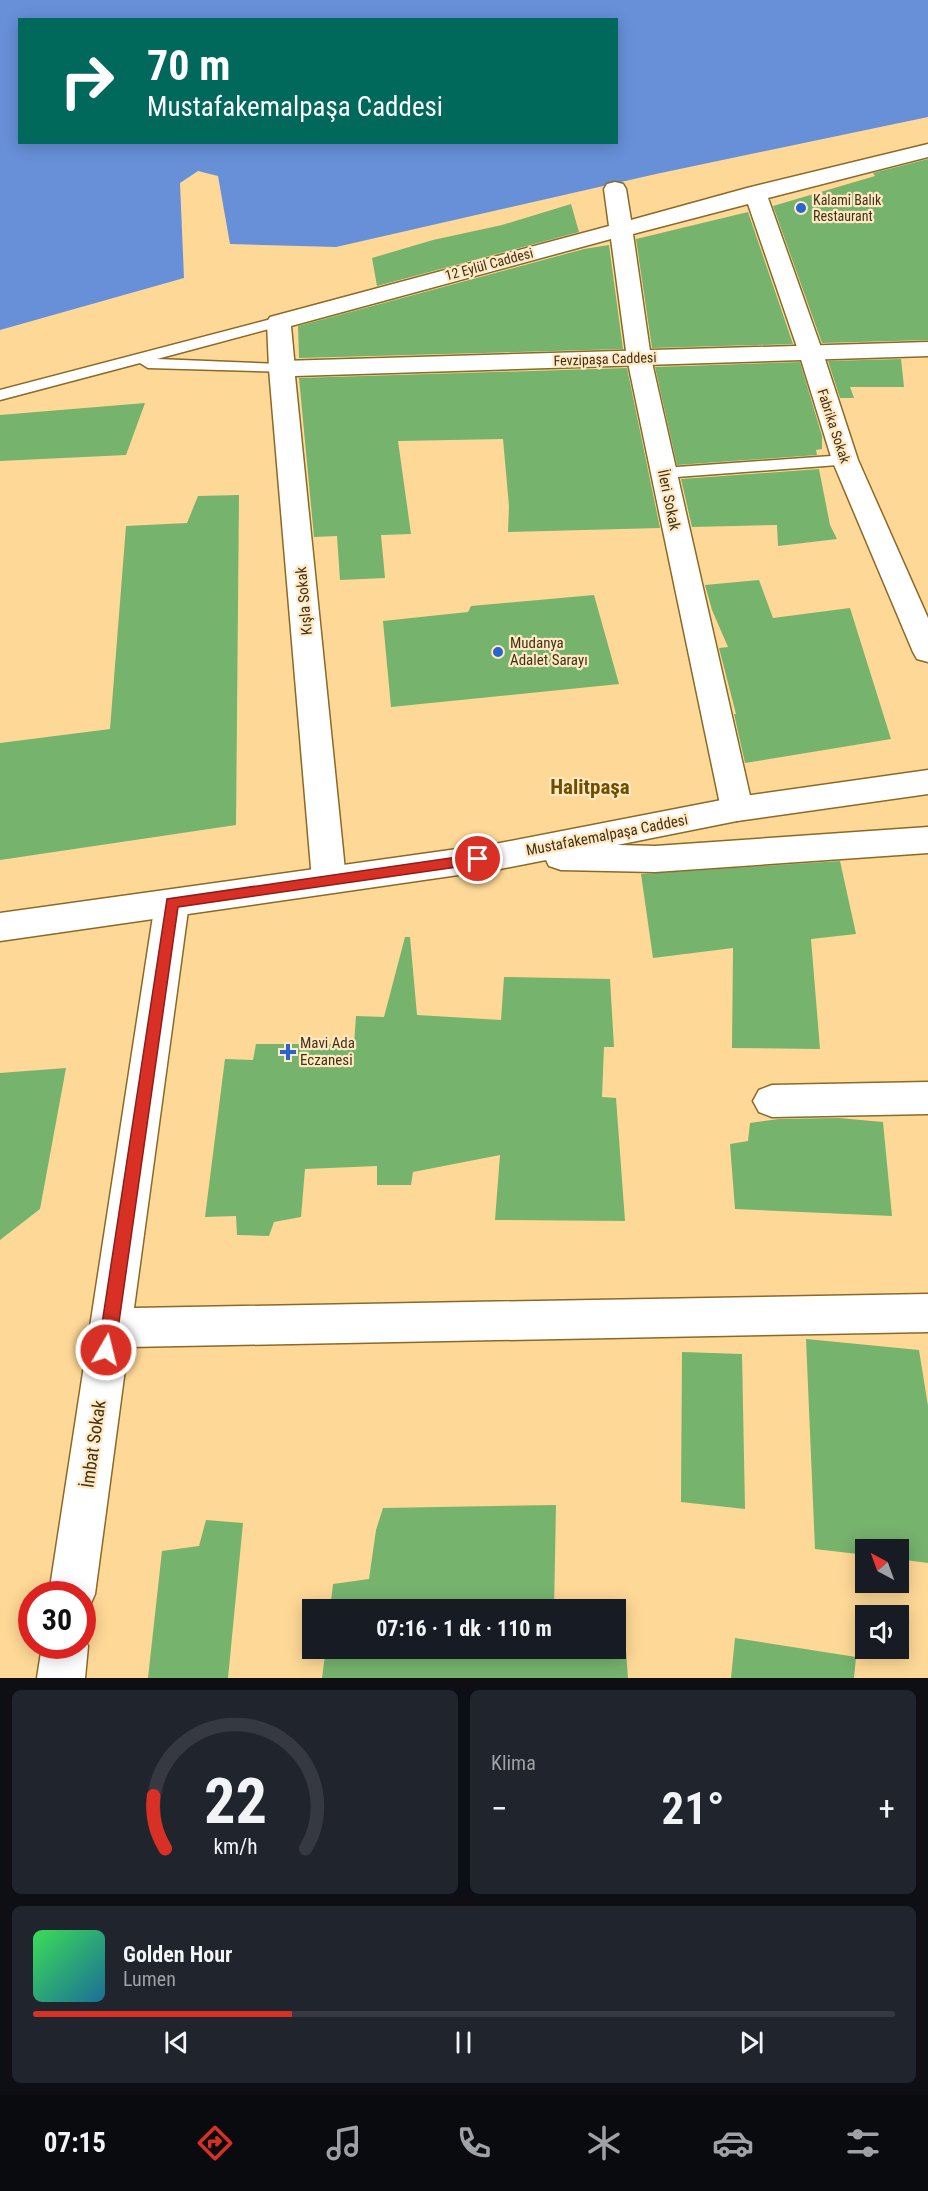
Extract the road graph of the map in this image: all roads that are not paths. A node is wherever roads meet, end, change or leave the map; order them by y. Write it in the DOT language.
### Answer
graph roads {
  1 [pos="928,150"];
  2 [pos="615,189"];
  3 [pos="755,193"];
  4 [pos="621,231"];
  5 [pos="279,322"];
  6 [pos="928,349"];
  7 [pos="811,353"];
  8 [pos="639,358"];
  9 [pos="126,362"];
  10 [pos="282,369"];
  11 [pos="0,394"];
  12 [pos="844,460"];
  13 [pos="663,473"];
  14 [pos="928,652"];
  15 [pos="928,782"];
  16 [pos="737,809"];
  17 [pos="928,840"];
  18 [pos="500,856"];
  19 [pos="329,880"];
  20 [pos="172,903"];
  21 [pos="0,927"];
  22 [pos="928,1098"];
  23 [pos="772,1101"];
  24 [pos="928,1313"];
  25 [pos="110,1328"];
  26 [pos="74,1581"];
  27 [pos="63,1659"];
  28 [pos="61,1678"];
  1 -- 3 [label="street, 12 Eylül Caddesi"];
  2 -- 4 [label="street, İleri Sokak"];
  3 -- 4 [label="street, 12 Eylül Caddesi"];
  3 -- 7 [label="street, Fabrika Sokak"];
  4 -- 5 [label="street, 12 Eylül Caddesi"];
  4 -- 8 [label="street, İleri Sokak"];
  5 -- 9 [label="lane, 12 Eylül Caddesi"];
  5 -- 10 [label="street, Kışla Sokak"];
  6 -- 7 [label="street, Fevzipaşa Caddesi"];
  7 -- 8 [label="street, Fevzipaşa Caddesi"];
  7 -- 12 [label="street, Fabrika Sokak"];
  8 -- 10 [label="street, Fevzipaşa Caddesi"];
  8 -- 13 [label="street, İleri Sokak"];
  9 -- 10 [label="lane"];
  9 -- 11 [label="lane, 12 Eylül Caddesi"];
  10 -- 19 [label="street, Kışla Sokak"];
  12 -- 13 [label="lane"];
  12 -- 14 [label="street, Fabrika Sokak"];
  13 -- 16 [label="street, İleri Sokak"];
  15 -- 16 [label="street, Mustafakemalpaşa Caddesi"];
  16 -- 18 [label="street, Mustafakemalpaşa Caddesi"];
  17 -- 18 [label="street"];
  18 -- 19 [label="street, Mustafakemalpaşa Caddesi"];
  19 -- 20 [label="street, Mustafakemalpaşa Caddesi"];
  20 -- 21 [label="street, Mustafakemalpaşa Caddesi"];
  20 -- 25 [label="street, İmbat Sokak"];
  22 -- 23 [label="street"];
  24 -- 25 [label="street"];
  25 -- 26 [label="street, İmbat Sokak"];
  27 -- 28 [label="street"];
}
